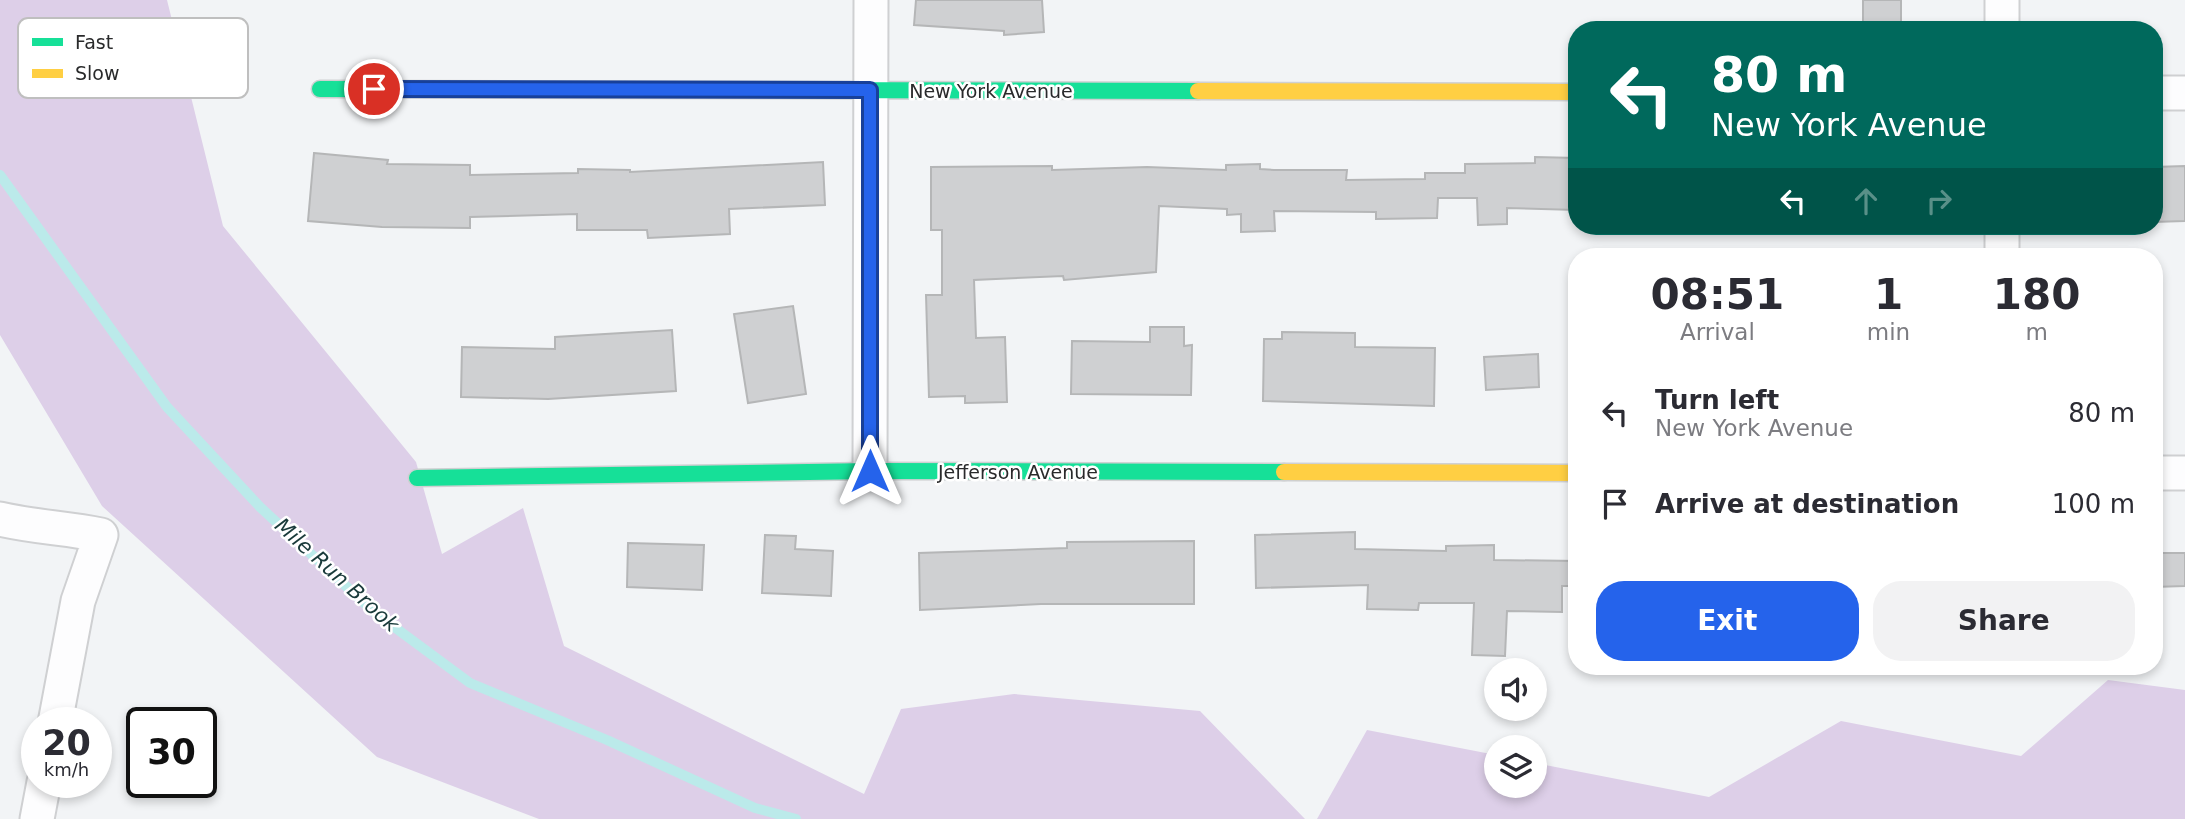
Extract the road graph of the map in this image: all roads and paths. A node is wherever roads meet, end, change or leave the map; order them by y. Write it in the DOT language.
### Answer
graph roads {
  1 [pos="871,0"];
  2 [pos="2002,0"];
  3 [pos="2002,21"];
  4 [pos="320,89"];
  5 [pos="870,90"];
  6 [pos="1568,92"];
  7 [pos="2163,93"];
  8 [pos="2185,93"];
  9 [pos="870,471"];
  10 [pos="1568,472"];
  11 [pos="2163,473"];
  12 [pos="2185,473"];
  13 [pos="417,478"];
  14 [pos="0,519"];
  15 [pos="58,707"];
  16 [pos="41,798"];
  17 [pos="37,819"];
  1 -- 5 [label="street"];
  2 -- 3 [label="street"];
  4 -- 5 [label="street, New York Avenue"];
  5 -- 6 [label="street, New York Avenue"];
  5 -- 9 [label="street"];
  7 -- 8 [label="street"];
  9 -- 10 [label="street, Jefferson Avenue"];
  9 -- 13 [label="street, Jefferson Avenue"];
  11 -- 12 [label="street"];
  14 -- 15 [label="street"];
  16 -- 17 [label="street"];
}
